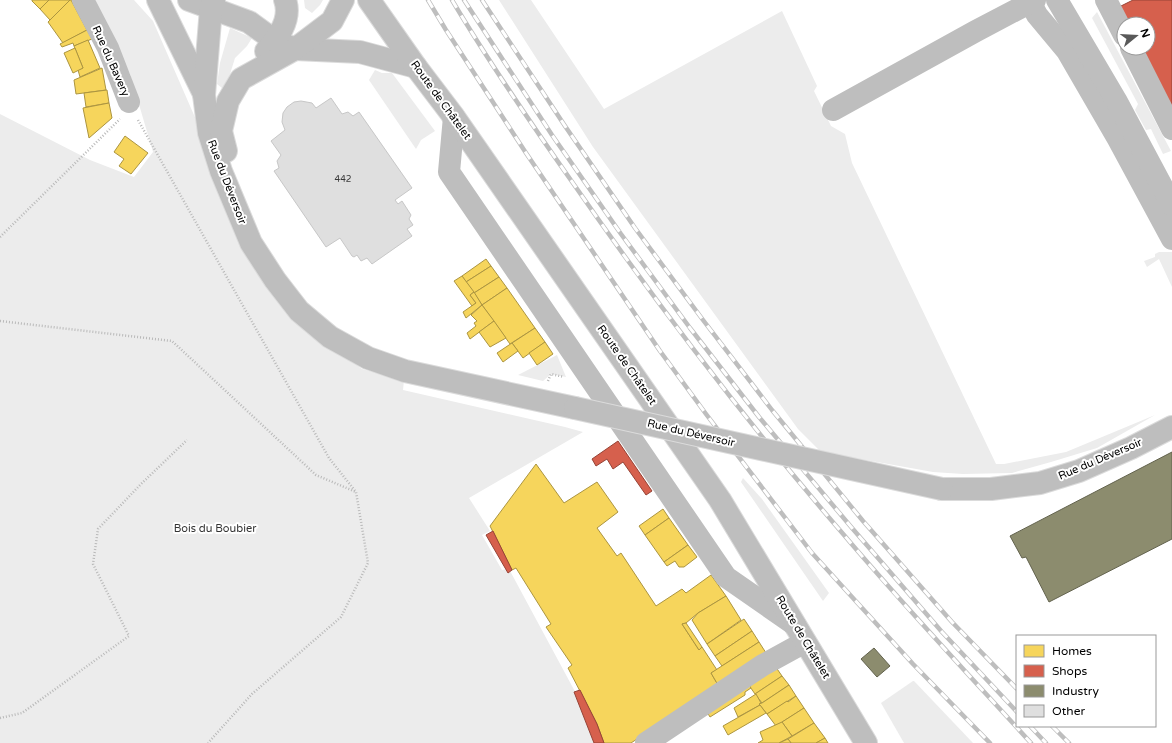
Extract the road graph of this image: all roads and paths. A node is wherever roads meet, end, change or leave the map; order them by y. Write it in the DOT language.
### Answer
graph roads {
  1 [pos="83,0"];
  2 [pos="158,0"];
  3 [pos="189,0"];
  4 [pos="285,0"];
  5 [pos="343,0"];
  6 [pos="369,0"];
  7 [pos="1057,0"];
  8 [pos="1106,0"];
  9 [pos="1032,1"];
  10 [pos="212,4"];
  11 [pos="1116,19"];
  12 [pos="285,45"];
  13 [pos="1135,56"];
  14 [pos="416,67"];
  15 [pos="204,95"];
  16 [pos="833,110"];
  17 [pos="128,111"];
  18 [pos="454,117"];
  19 [pos="1172,129"];
  20 [pos="1172,205"];
  21 [pos="1171,236"];
  22 [pos="0,237"];
  23 [pos="251,243"];
  24 [pos="0,321"];
  25 [pos="594,383"];
  26 [pos="542,400"];
  27 [pos="1171,427"];
  28 [pos="187,440"];
  29 [pos="356,492"];
  30 [pos="800,633"];
  31 [pos="0,718"];
  32 [pos="208,743"];
  33 [pos="646,743"];
  34 [pos="866,743"];
  1 -- 17 [label="main road, Rue du Bavery"];
  2 -- 15 [label="main road"];
  3 -- 10 [label="main road"];
  4 -- 12 [label="main road"];
  5 -- 12 [label="main road, Rue du Déversoir"];
  6 -- 14 [label="main road, Route de Châtelet"];
  7 -- 20 [label="main road"];
  8 -- 11 [label="main road"];
  9 -- 16 [label="main road"];
  9 -- 21 [label="main road"];
  10 -- 12 [label="main road"];
  10 -- 15 [label="main road, Rue du Déversoir"];
  12 -- 14 [label="main road"];
  12 -- 23 [label="main road, Rue du Déversoir"];
  13 -- 19 [label="main road"];
  14 -- 18 [label="main road, Route de Châtelet"];
  15 -- 23 [label="main road, Rue du Déversoir"];
  17 -- 22 [label="path"];
  17 -- 29 [label="path"];
  18 -- 25 [label="main road"];
  18 -- 30 [label="main road, Route de Châtelet"];
  23 -- 26 [label="main road, Rue du Déversoir"];
  24 -- 29 [label="path"];
  25 -- 26 [label="path"];
  25 -- 30 [label="main road"];
  26 -- 27 [label="main road, Rue du Déversoir, bridge"];
  28 -- 31 [label="path"];
  29 -- 32 [label="path"];
  30 -- 33 [label="main road"];
  30 -- 34 [label="main road, Route de Châtelet"];
}
